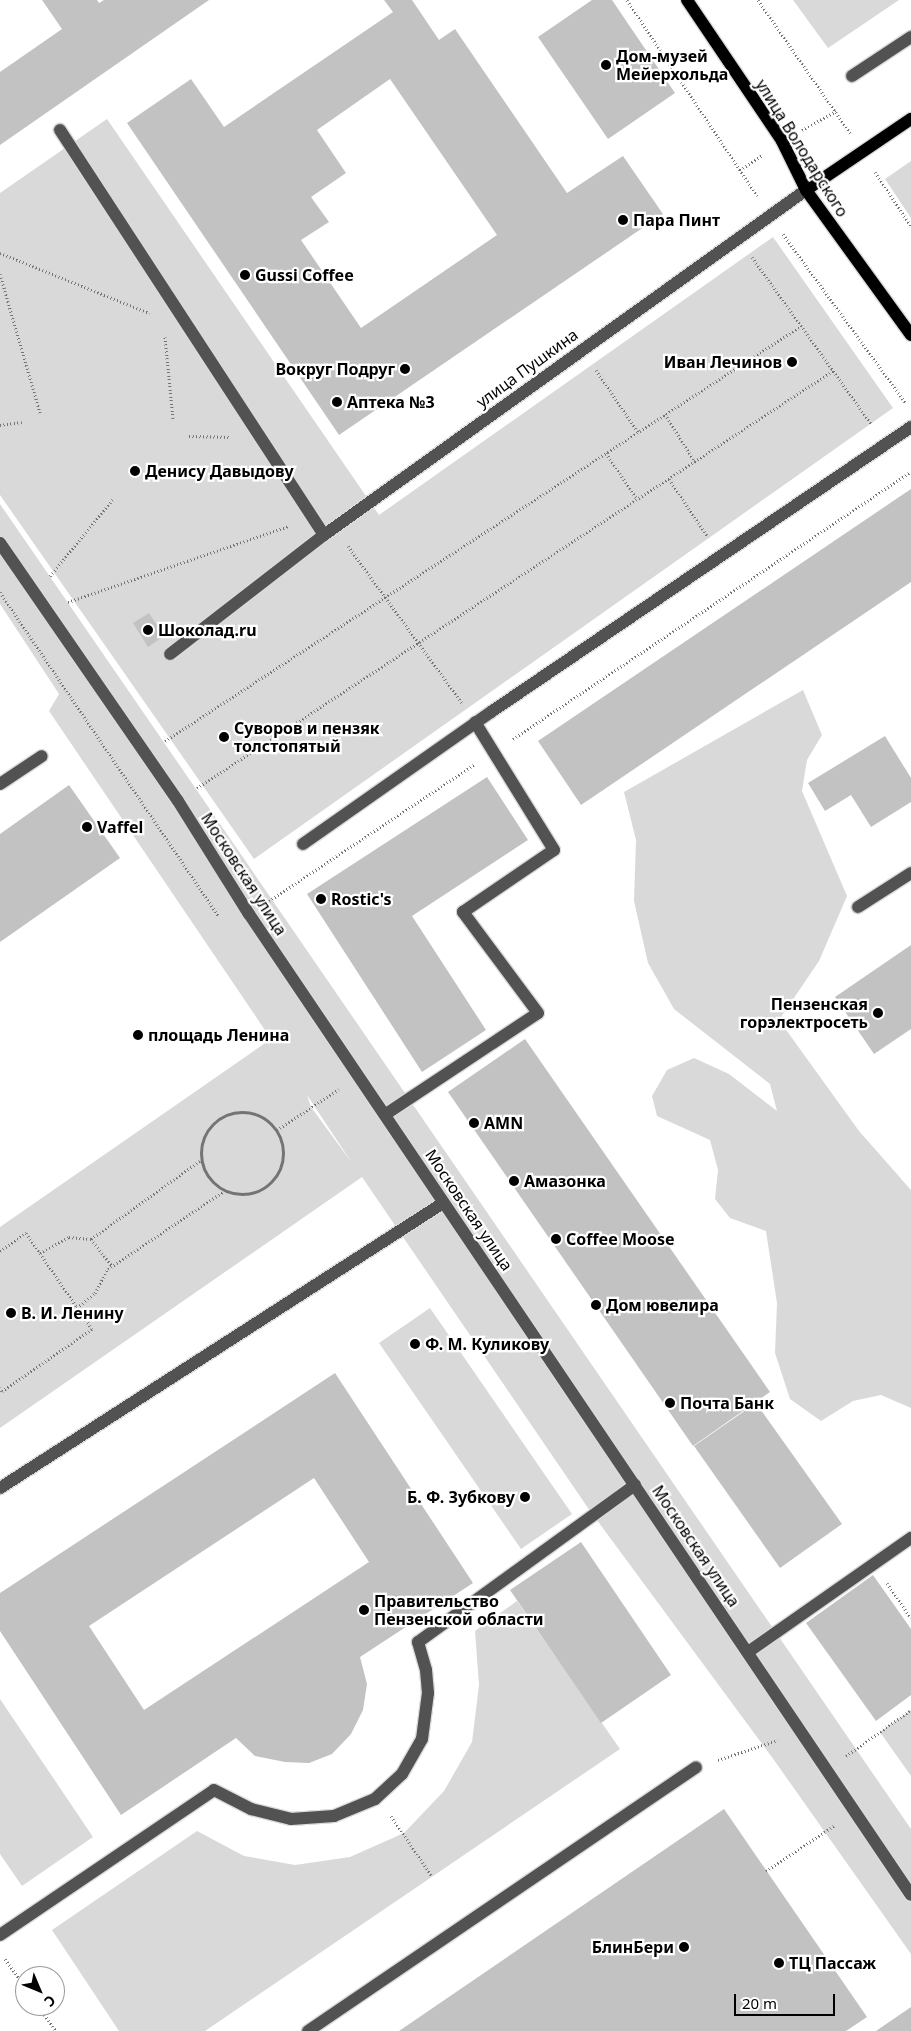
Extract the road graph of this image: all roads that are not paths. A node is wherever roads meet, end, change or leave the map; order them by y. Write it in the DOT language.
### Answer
graph roads {
  1 [pos="687,0"];
  2 [pos="911,37"];
  3 [pos="852,76"];
  4 [pos="911,119"];
  5 [pos="60,130"];
  6 [pos="806,190"];
  7 [pos="911,335"];
  8 [pos="911,427"];
  9 [pos="329,531"];
  10 [pos="0,543"];
  11 [pos="170,654"];
  12 [pos="475,722"];
  13 [pos="42,756"];
  14 [pos="0,784"];
  15 [pos="302,844"];
  16 [pos="911,873"];
  17 [pos="858,907"];
  18 [pos="386,1114"];
  19 [pos="444,1203"];
  20 [pos="635,1485"];
  21 [pos="0,1488"];
  22 [pos="911,1538"];
  23 [pos="748,1652"];
  24 [pos="696,1767"];
  25 [pos="911,1895"];
  26 [pos="0,1935"];
  27 [pos="308,2031"];
  1 -- 6 [label="main road, улица Володарского"];
  2 -- 3 [label="street"];
  4 -- 6 [label="main road, улица Пушкина"];
  5 -- 9 [label="street"];
  6 -- 7 [label="main road, улица Володарского"];
  6 -- 9 [label="street, улица Пушкина"];
  8 -- 12 [label="street"];
  9 -- 11 [label="street, улица Пушкина"];
  10 -- 18 [label="street, Московская улица"];
  12 -- 15 [label="street"];
  12 -- 18 [label="street"];
  13 -- 14 [label="street"];
  16 -- 17 [label="street"];
  18 -- 19 [label="street, Московская улица"];
  19 -- 20 [label="street, Московская улица"];
  19 -- 21 [label="street"];
  20 -- 23 [label="street, Московская улица"];
  20 -- 26 [label="street"];
  22 -- 23 [label="street"];
  23 -- 25 [label="street, Московская улица"];
  24 -- 27 [label="street"];
}
